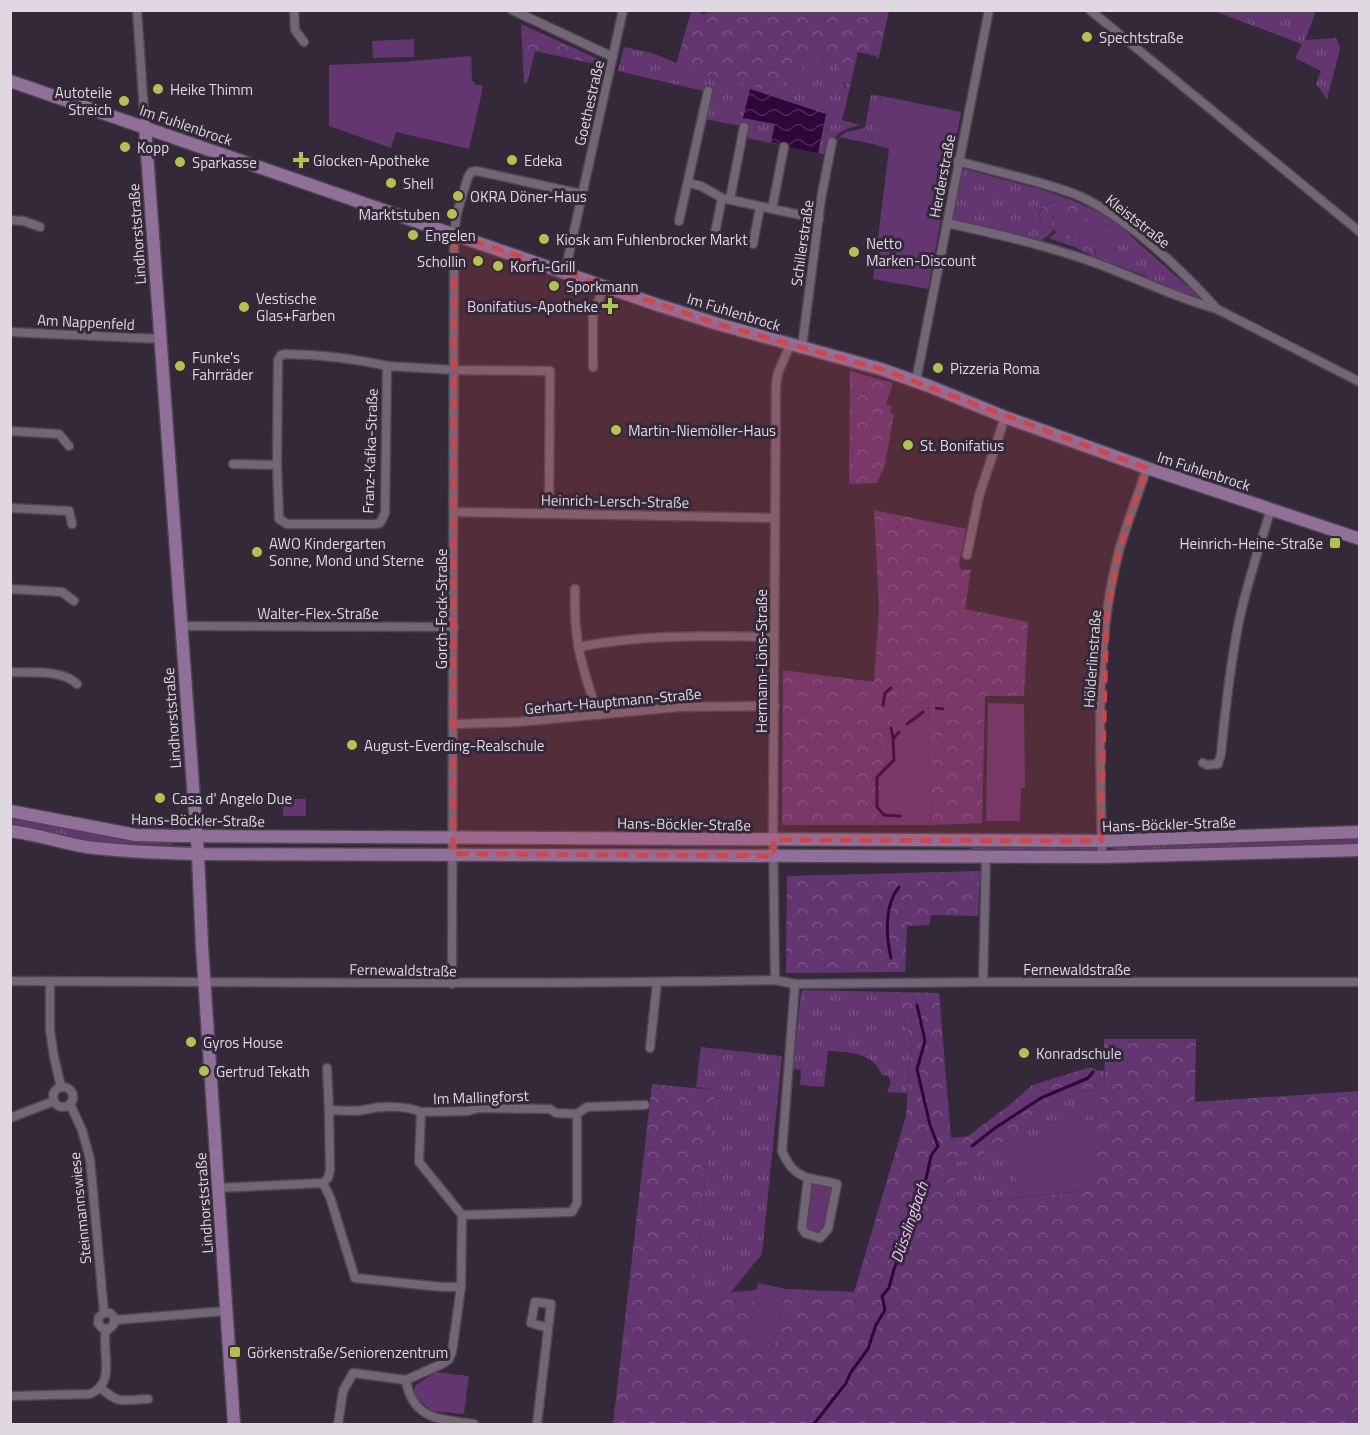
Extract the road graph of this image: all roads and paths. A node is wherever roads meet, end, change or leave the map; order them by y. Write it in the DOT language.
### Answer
graph roads {
  1 [pos="137,10"];
  2 [pos="294,10"];
  3 [pos="512,10"];
  4 [pos="623,10"];
  5 [pos="988,10"];
  6 [pos="1096,13"];
  7 [pos="304,42"];
  8 [pos="613,57"];
  9 [pos="10,81"];
  10 [pos="708,91"];
  11 [pos="145,126"];
  12 [pos="744,127"];
  13 [pos="832,142"];
  14 [pos="784,147"];
  15 [pos="957,161"];
  16 [pos="688,183"];
  17 [pos="582,194"];
  18 [pos="726,199"];
  19 [pos="760,207"];
  20 [pos="772,209"];
  21 [pos="819,219"];
  22 [pos="10,220"];
  23 [pos="680,221"];
  24 [pos="947,223"];
  25 [pos="40,227"];
  26 [pos="1359,232"];
  27 [pos="715,233"];
  28 [pos="454,234"];
  29 [pos="753,244"];
  30 [pos="565,272"];
  31 [pos="604,286"];
  32 [pos="1218,309"];
  33 [pos="10,332"];
  34 [pos="160,339"];
  35 [pos="796,346"];
  36 [pos="387,366"];
  37 [pos="593,367"];
  38 [pos="455,370"];
  39 [pos="916,381"];
  40 [pos="1359,382"];
  41 [pos="1005,417"];
  42 [pos="10,431"];
  43 [pos="69,446"];
  44 [pos="233,464"];
  45 [pos="277,465"];
  46 [pos="1147,468"];
  47 [pos="10,508"];
  48 [pos="1271,509"];
  49 [pos="455,512"];
  50 [pos="549,513"];
  51 [pos="775,518"];
  52 [pos="72,524"];
  53 [pos="1359,539"];
  54 [pos="968,555"];
  55 [pos="575,589"];
  56 [pos="10,590"];
  57 [pos="74,602"];
  58 [pos="181,626"];
  59 [pos="454,627"];
  60 [pos="774,637"];
  61 [pos="578,647"];
  62 [pos="10,672"];
  63 [pos="76,684"];
  64 [pos="775,706"];
  65 [pos="598,715"];
  66 [pos="454,724"];
  67 [pos="1203,763"];
  68 [pos="10,811"];
  69 [pos="10,831"];
  70 [pos="1359,832"];
  71 [pos="196,836"];
  72 [pos="454,837"];
  73 [pos="773,840"];
  74 [pos="1101,841"];
  75 [pos="1359,850"];
  76 [pos="198,854"];
  77 [pos="453,854"];
  78 [pos="774,856"];
  79 [pos="986,857"];
  80 [pos="1102,857"];
  81 [pos="775,980"];
  82 [pos="10,981"];
  83 [pos="50,981"];
  84 [pos="206,982"];
  85 [pos="657,982"];
  86 [pos="983,982"];
  87 [pos="1359,982"];
  88 [pos="452,984"];
  89 [pos="795,984"];
  90 [pos="650,1048"];
  91 [pos="327,1068"];
  92 [pos="61,1087"];
  93 [pos="54,1101"];
  94 [pos="70,1104"];
  95 [pos="645,1105"];
  96 [pos="329,1110"];
  97 [pos="421,1112"];
  98 [pos="577,1114"];
  99 [pos="10,1118"];
  100 [pos="808,1178"];
  101 [pos="323,1183"];
  102 [pos="218,1188"];
  103 [pos="462,1215"];
  104 [pos="461,1287"];
  105 [pos="226,1311"];
  106 [pos="104,1313"];
  107 [pos="115,1320"];
  108 [pos="548,1328"];
  109 [pos="106,1329"];
  110 [pos="406,1380"];
  111 [pos="100,1388"];
  112 [pos="10,1396"];
  113 [pos="148,1399"];
  114 [pos="234,1425"];
  115 [pos="338,1425"];
  116 [pos="474,1425"];
  117 [pos="537,1425"];
  1 -- 11 [label="street, Lindhorststraße"];
  2 -- 7 [label="street"];
  3 -- 8 [label="street"];
  4 -- 8 [label="street, Goethestraße"];
  5 -- 15 [label="street, Herderstraße"];
  6 -- 26 [label="street"];
  8 -- 17 [label="street, Goethestraße"];
  9 -- 11 [label="street, Im Fuhlenbrock"];
  10 -- 16 [label="street"];
  11 -- 28 [label="street, Im Fuhlenbrock"];
  11 -- 34 [label="street, Lindhorststraße"];
  12 -- 18 [label="street"];
  13 -- 21 [label="street, Schillerstraße"];
  14 -- 20 [label="street"];
  15 -- 24 [label="street, Herderstraße"];
  15 -- 32 [label="street, Kleiststraße"];
  16 -- 18 [label="street"];
  16 -- 23 [label="street"];
  17 -- 28 [label="street"];
  17 -- 30 [label="street, Goethestraße"];
  18 -- 19 [label="street"];
  18 -- 27 [label="street"];
  19 -- 20 [label="street"];
  19 -- 29 [label="street"];
  20 -- 21 [label="street"];
  21 -- 35 [label="street, Schillerstraße"];
  22 -- 25 [label="street"];
  24 -- 32 [label="street, Kleiststraße"];
  24 -- 39 [label="street, Herderstraße"];
  28 -- 30 [label="street, Im Fuhlenbrock"];
  28 -- 38 [label="street, Gorch-Fock-Straße"];
  30 -- 31 [label="street, Im Fuhlenbrock"];
  31 -- 35 [label="street, Im Fuhlenbrock"];
  31 -- 37 [label="street"];
  32 -- 40 [label="street, Kleiststraße"];
  33 -- 34 [label="street, Am Nappenfeld"];
  34 -- 58 [label="street, Lindhorststraße"];
  35 -- 39 [label="street, Im Fuhlenbrock"];
  35 -- 51 [label="street, Hermann-Löns-Straße"];
  36 -- 38 [label="street, Franz-Kafka-Straße"];
  36 -- 45 [label="street, Franz-Kafka-Straße"];
  36 -- 45 [label="street, Franz-Kafka-Straße"];
  38 -- 49 [label="street, Gorch-Fock-Straße"];
  38 -- 50 [label="street, Franz-Kafka-Straße"];
  39 -- 41 [label="street, Im Fuhlenbrock"];
  41 -- 46 [label="street, Im Fuhlenbrock"];
  41 -- 54 [label="street"];
  42 -- 43 [label="street"];
  44 -- 45 [label="street"];
  46 -- 48 [label="street, Im Fuhlenbrock"];
  46 -- 74 [label="street, Hölderlinstraße"];
  47 -- 52 [label="street"];
  48 -- 53 [label="street, Im Fuhlenbrock"];
  48 -- 67 [label="street"];
  49 -- 50 [label="street, Heinrich-Lersch-Straße"];
  49 -- 59 [label="street, Gorch-Fock-Straße"];
  50 -- 51 [label="street, Heinrich-Lersch-Straße"];
  51 -- 60 [label="street, Hermann-Löns-Straße"];
  55 -- 61 [label="street"];
  56 -- 57 [label="street"];
  58 -- 59 [label="street, Walter-Flex-Straße"];
  58 -- 71 [label="street, Lindhorststraße"];
  59 -- 66 [label="street, Gorch-Fock-Straße"];
  60 -- 61 [label="street"];
  60 -- 64 [label="street, Hermann-Löns-Straße"];
  61 -- 65 [label="street"];
  62 -- 63 [label="street"];
  64 -- 65 [label="street, Gerhart-Hauptmann-Straße"];
  64 -- 73 [label="street, Hermann-Löns-Straße"];
  65 -- 66 [label="street, Gerhart-Hauptmann-Straße"];
  66 -- 72 [label="street, Gorch-Fock-Straße"];
  68 -- 71 [label="street, Hans-Böckler-Straße"];
  69 -- 76 [label="street, Hans-Böckler-Straße"];
  70 -- 74 [label="street, Hans-Böckler-Straße"];
  71 -- 72 [label="street, Hans-Böckler-Straße"];
  71 -- 76 [label="street, Lindhorststraße"];
  72 -- 73 [label="street, Hans-Böckler-Straße"];
  72 -- 77 [label="street, Gorch-Fock-Straße"];
  73 -- 74 [label="street, Hans-Böckler-Straße"];
  73 -- 78 [label="street, Hermann-Löns-Straße"];
  74 -- 80 [label="street, Hölderlinstraße"];
  75 -- 80 [label="street, Hans-Böckler-Straße"];
  76 -- 77 [label="street, Hans-Böckler-Straße"];
  76 -- 84 [label="street, Lindhorststraße"];
  77 -- 78 [label="street, Hans-Böckler-Straße"];
  77 -- 88 [label="street, Gorch-Fock-Straße"];
  78 -- 79 [label="street, Hans-Böckler-Straße"];
  78 -- 81 [label="street, Hermann-Löns-Straße"];
  79 -- 80 [label="street, Hans-Böckler-Straße"];
  79 -- 86 [label="street"];
  81 -- 85 [label="street, Fernewaldstraße"];
  81 -- 89 [label="street, Fernewaldstraße"];
  82 -- 83 [label="street, Fernewaldstraße"];
  83 -- 84 [label="street, Fernewaldstraße"];
  83 -- 92 [label="street, Steinmannswiese"];
  84 -- 88 [label="street, Fernewaldstraße"];
  84 -- 102 [label="street, Lindhorststraße"];
  85 -- 88 [label="street, Fernewaldstraße"];
  85 -- 90 [label="street"];
  86 -- 87 [label="street, Fernewaldstraße"];
  86 -- 89 [label="street, Fernewaldstraße"];
  89 -- 100 [label="street"];
  91 -- 96 [label="street"];
  92 -- 93 [label="street"];
  92 -- 94 [label="street, Steinmannswiese"];
  93 -- 94 [label="street"];
  93 -- 99 [label="street"];
  94 -- 106 [label="street, Steinmannswiese"];
  95 -- 98 [label="street, Im Mallingforst"];
  96 -- 97 [label="street, Im Mallingforst"];
  96 -- 101 [label="street"];
  97 -- 98 [label="street, Im Mallingforst"];
  97 -- 103 [label="street, Im Mallingforst"];
  98 -- 103 [label="street"];
  100 -- 100 [label="street"];
  101 -- 102 [label="street"];
  101 -- 104 [label="street"];
  102 -- 105 [label="street, Lindhorststraße"];
  103 -- 104 [label="street"];
  104 -- 110 [label="street"];
  105 -- 107 [label="street"];
  105 -- 114 [label="street, Lindhorststraße"];
  106 -- 107 [label="street"];
  106 -- 109 [label="street, Steinmannswiese"];
  107 -- 109 [label="street"];
  108 -- 117 [label="street"];
  109 -- 111 [label="street, Steinmannswiese"];
  110 -- 115 [label="street"];
  110 -- 116 [label="street"];
  111 -- 112 [label="street"];
  111 -- 113 [label="street"];
}
